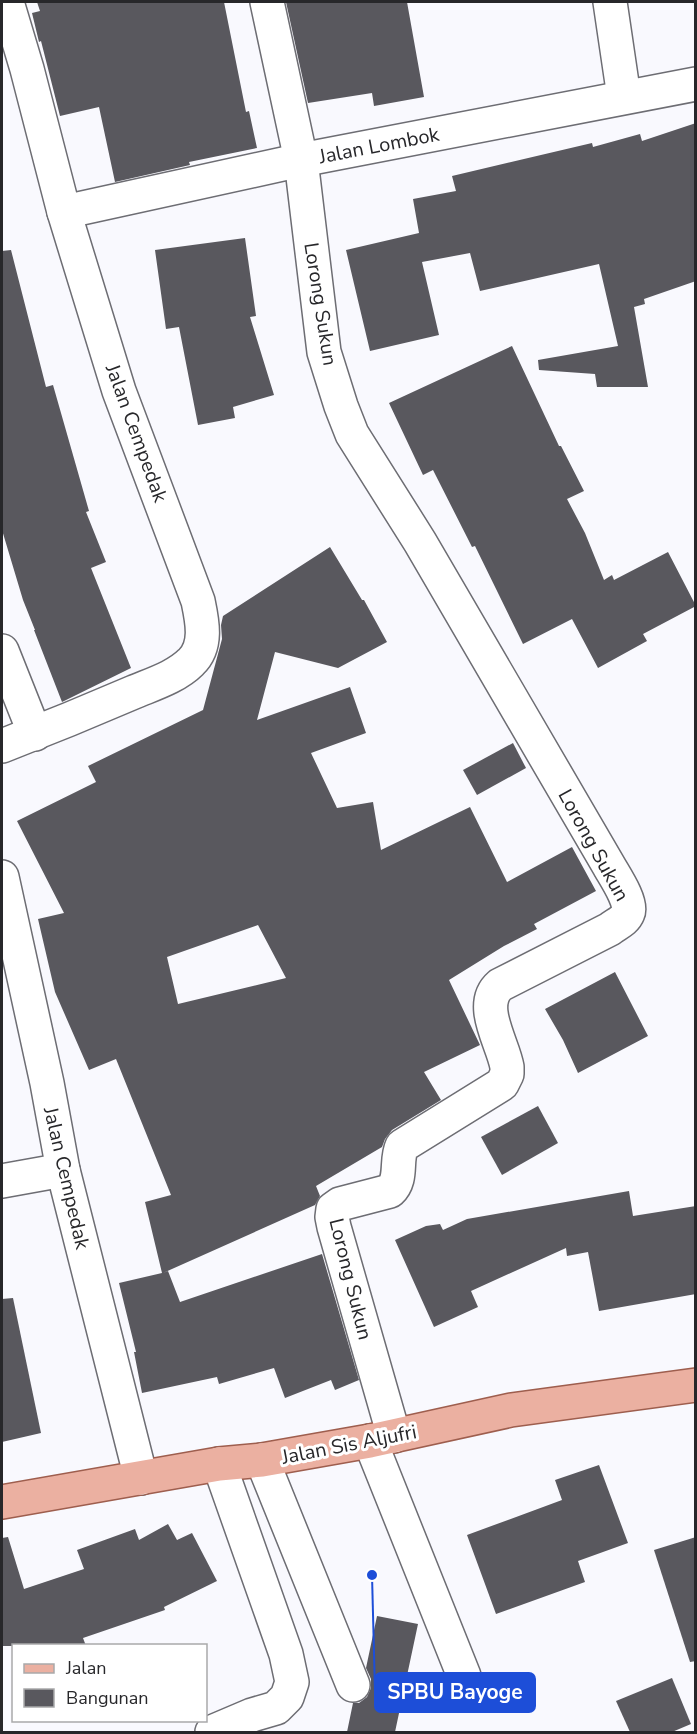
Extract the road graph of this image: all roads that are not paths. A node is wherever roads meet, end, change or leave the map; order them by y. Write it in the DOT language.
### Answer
graph roads {
  1 [pos="7,2"];
  2 [pos="267,2"];
  3 [pos="610,2"];
  4 [pos="696,84"];
  5 [pos="624,97"];
  6 [pos="301,160"];
  7 [pos="64,212"];
  8 [pos="2,651"];
  9 [pos="35,734"];
  10 [pos="2,746"];
  11 [pos="2,877"];
  12 [pos="63,1170"];
  13 [pos="2,1181"];
  14 [pos="696,1384"];
  15 [pos="382,1438"];
  16 [pos="262,1460"];
  17 [pos="219,1464"];
  18 [pos="141,1478"];
  19 [pos="2,1502"];
  20 [pos="464,1676"];
  21 [pos="354,1684"];
  22 [pos="212,1732"];
  1 -- 7 [label="street, Jalan Cempedak"];
  2 -- 6 [label="street"];
  3 -- 5 [label="street"];
  4 -- 5 [label="street, Jalan Lombok"];
  5 -- 6 [label="street, Jalan Lombok"];
  6 -- 7 [label="street, Jalan Lombok"];
  6 -- 15 [label="street, Lorong Sukun"];
  7 -- 9 [label="street, Jalan Cempedak"];
  8 -- 9 [label="street"];
  9 -- 10 [label="street, Jalan Cempedak"];
  11 -- 12 [label="street, Jalan Cempedak"];
  12 -- 13 [label="street"];
  12 -- 18 [label="street, Jalan Cempedak"];
  14 -- 15 [label="main road, Jalan Sis Aljufri"];
  15 -- 16 [label="main road, Jalan Sis Aljufri"];
  15 -- 20 [label="street"];
  16 -- 17 [label="main road, Jalan Sis Aljufri"];
  16 -- 21 [label="street"];
  17 -- 18 [label="main road, Jalan Sis Aljufri"];
  17 -- 22 [label="street"];
  18 -- 19 [label="main road, Jalan Sis Aljufri"];
}
